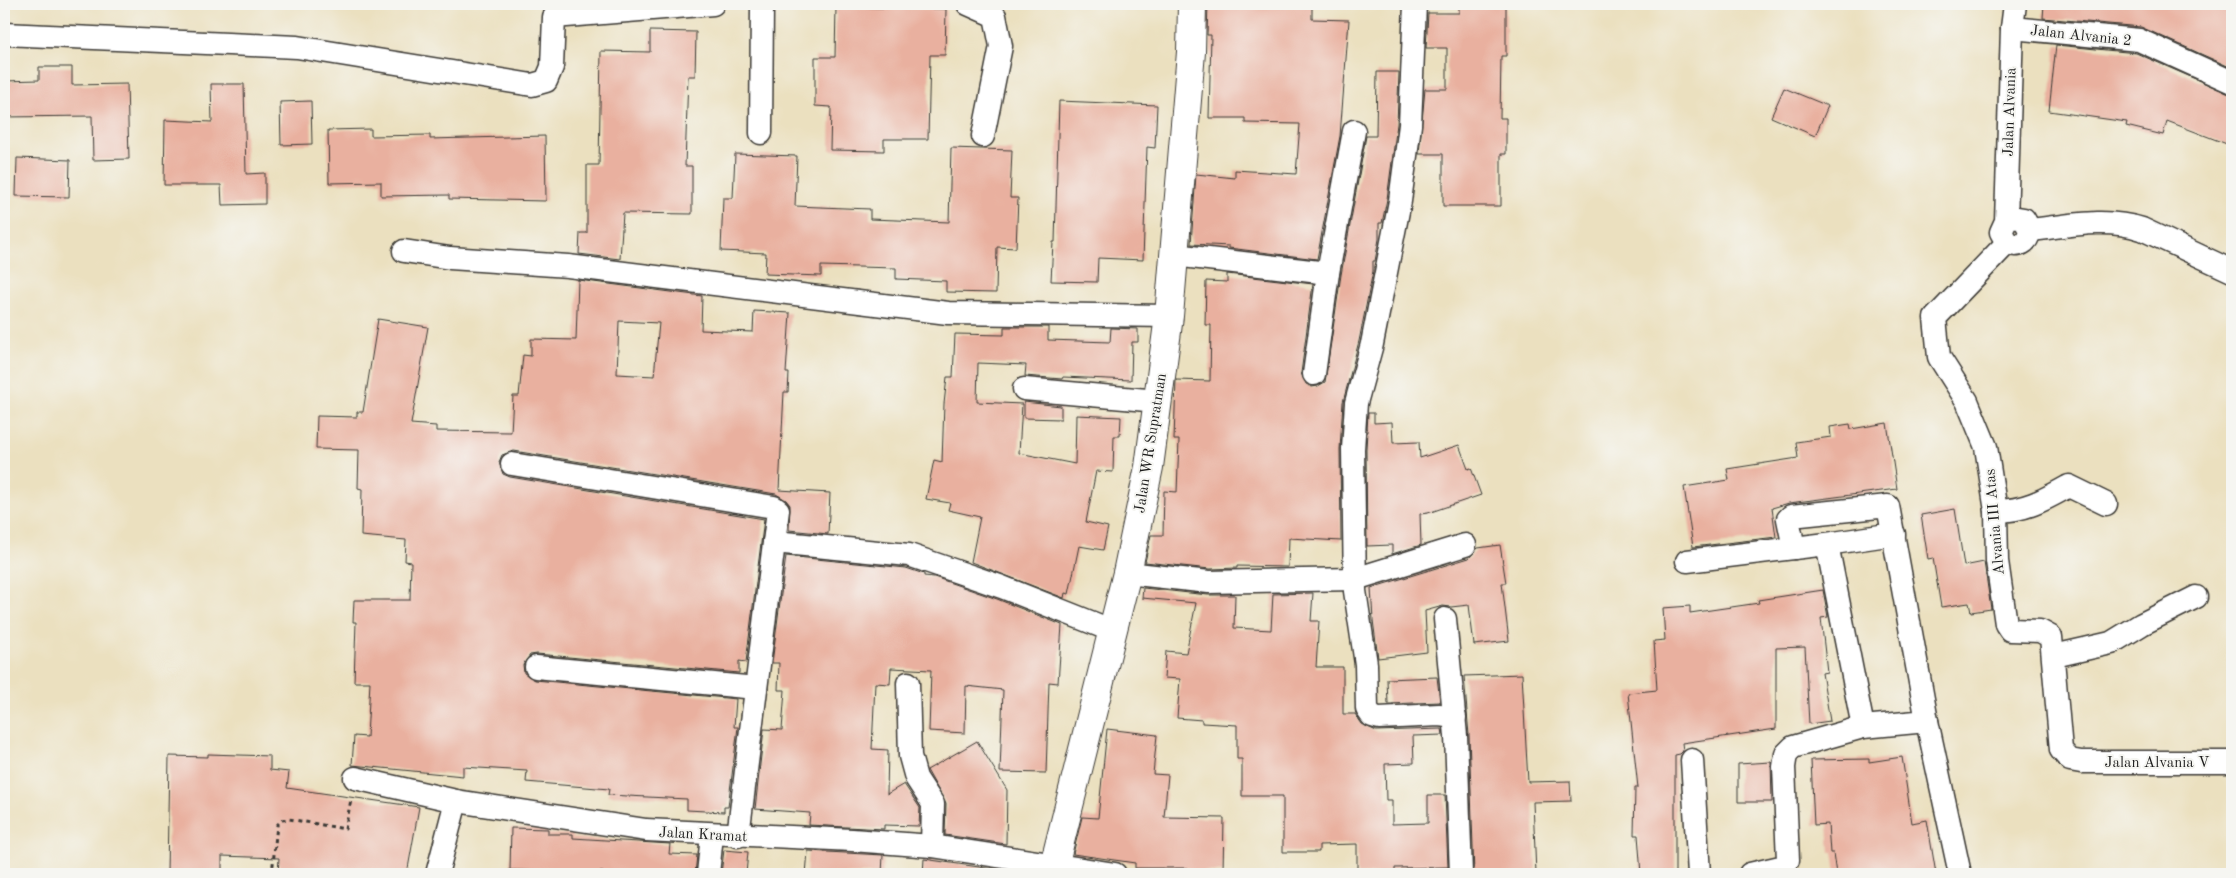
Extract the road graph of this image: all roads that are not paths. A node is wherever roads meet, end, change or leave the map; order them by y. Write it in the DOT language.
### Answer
graph roads {
  1 [pos="713,4"];
  2 [pos="762,4"];
  3 [pos="968,4"];
  4 [pos="1192,4"];
  5 [pos="1415,4"];
  6 [pos="2015,4"];
  7 [pos="554,11"];
  8 [pos="2012,28"];
  9 [pos="4,34"];
  10 [pos="2232,82"];
  11 [pos="1354,131"];
  12 [pos="762,133"];
  13 [pos="983,136"];
  14 [pos="2006,221"];
  15 [pos="2030,230"];
  16 [pos="2007,243"];
  17 [pos="404,251"];
  18 [pos="1174,254"];
  19 [pos="2232,271"];
  20 [pos="1328,273"];
  21 [pos="1169,316"];
  22 [pos="1314,374"];
  23 [pos="1024,389"];
  24 [pos="1158,401"];
  25 [pos="512,464"];
  26 [pos="2106,504"];
  27 [pos="1996,511"];
  28 [pos="1894,534"];
  29 [pos="774,542"];
  30 [pos="1827,544"];
  31 [pos="1465,545"];
  32 [pos="1794,548"];
  33 [pos="1686,561"];
  34 [pos="1127,574"];
  35 [pos="1354,578"];
  36 [pos="2196,597"];
  37 [pos="1445,619"];
  38 [pos="1113,631"];
  39 [pos="2054,656"];
  40 [pos="536,668"];
  41 [pos="908,683"];
  42 [pos="756,688"];
  43 [pos="1455,717"];
  44 [pos="1927,721"];
  45 [pos="1863,727"];
  46 [pos="1692,760"];
  47 [pos="2081,762"];
  48 [pos="2232,762"];
  49 [pos="355,778"];
  50 [pos="456,801"];
  51 [pos="712,835"];
  52 [pos="738,836"];
  53 [pos="932,846"];
  54 [pos="1053,870"];
  55 [pos="1773,872"];
  56 [pos="437,874"];
  57 [pos="708,874"];
  58 [pos="1115,874"];
  59 [pos="1461,874"];
  60 [pos="1698,874"];
  61 [pos="1750,874"];
  62 [pos="1960,874"];
  1 -- 7 [label="street"];
  2 -- 12 [label="street"];
  3 -- 13 [label="street"];
  4 -- 18 [label="street, Jalan WR Supratman"];
  5 -- 35 [label="street"];
  6 -- 8 [label="street, Jalan Alvania"];
  7 -- 9 [label="street"];
  8 -- 10 [label="street, Jalan Alvania 2"];
  8 -- 14 [label="street, Jalan Alvania"];
  11 -- 20 [label="street"];
  14 -- 15 [label="street"];
  14 -- 16 [label="street"];
  15 -- 16 [label="street"];
  15 -- 19 [label="street"];
  16 -- 27 [label="street, Alvania III Atas"];
  17 -- 21 [label="street"];
  18 -- 20 [label="street"];
  18 -- 21 [label="street, Jalan WR Supratman"];
  20 -- 22 [label="street"];
  21 -- 24 [label="street, Jalan WR Supratman"];
  23 -- 24 [label="street"];
  24 -- 34 [label="street, Jalan WR Supratman"];
  25 -- 29 [label="street"];
  26 -- 27 [label="street"];
  27 -- 39 [label="street, Alvania III Atas"];
  28 -- 30 [label="street"];
  28 -- 32 [label="street"];
  28 -- 44 [label="street"];
  29 -- 38 [label="street"];
  29 -- 42 [label="street"];
  30 -- 32 [label="street"];
  30 -- 45 [label="street"];
  31 -- 35 [label="street"];
  32 -- 33 [label="street"];
  34 -- 35 [label="street"];
  34 -- 38 [label="street, Jalan WR Supratman"];
  35 -- 43 [label="street"];
  36 -- 39 [label="street"];
  37 -- 43 [label="street"];
  38 -- 54 [label="street, Jalan WR Supratman"];
  39 -- 47 [label="street, Alvania III Atas"];
  40 -- 42 [label="street"];
  41 -- 53 [label="street"];
  42 -- 52 [label="street"];
  43 -- 59 [label="street"];
  44 -- 45 [label="street"];
  44 -- 62 [label="street"];
  45 -- 55 [label="street"];
  46 -- 60 [label="street"];
  47 -- 48 [label="street, Jalan Alvania V"];
  49 -- 50 [label="street, Jalan Kramat"];
  50 -- 51 [label="street, Jalan Kramat"];
  50 -- 56 [label="street"];
  51 -- 52 [label="street, Jalan Kramat"];
  51 -- 57 [label="street"];
  52 -- 53 [label="street, Jalan Kramat"];
  53 -- 54 [label="street, Jalan Kramat"];
  54 -- 58 [label="street, Jalan Kramat"];
  55 -- 61 [label="street"];
}
